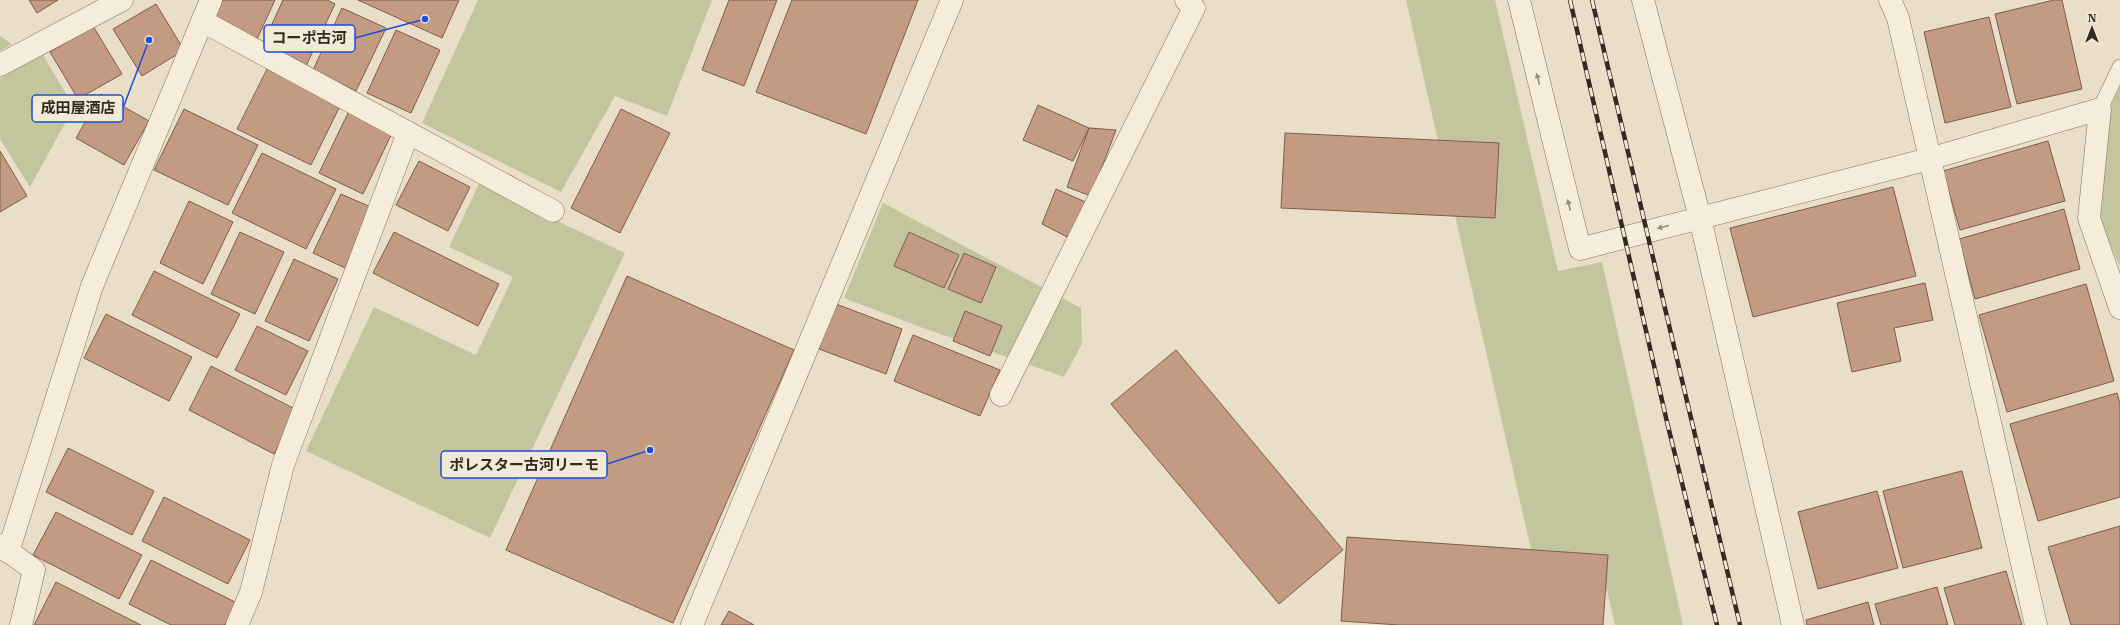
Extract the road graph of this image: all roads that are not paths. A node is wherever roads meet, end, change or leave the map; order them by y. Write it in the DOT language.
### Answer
graph roads {
  1 [pos="122,0"];
  2 [pos="211,0"];
  3 [pos="952,0"];
  4 [pos="1186,0"];
  5 [pos="1519,0"];
  6 [pos="1643,0"];
  7 [pos="1890,0"];
  8 [pos="202,21"];
  9 [pos="0,65"];
  10 [pos="2120,66"];
  11 [pos="2100,108"];
  12 [pos="408,133"];
  13 [pos="1929,159"];
  14 [pos="553,211"];
  15 [pos="1700,218"];
  16 [pos="2120,308"];
  17 [pos="1001,395"];
  18 [pos="4,548"];
  19 [pos="21,625"];
  20 [pos="237,625"];
  21 [pos="692,625"];
  22 [pos="1793,625"];
  23 [pos="2036,625"];
  1 -- 9 [label="street"];
  2 -- 8 [label="street"];
  3 -- 21 [label="street"];
  4 -- 17 [label="street"];
  15 -- 5 [label="street, one-way"];
  6 -- 15 [label="street"];
  7 -- 13 [label="street"];
  8 -- 12 [label="street"];
  8 -- 18 [label="street"];
  10 -- 11 [label="lane"];
  11 -- 13 [label="street"];
  11 -- 16 [label="street"];
  12 -- 14 [label="street"];
  12 -- 20 [label="street"];
  13 -- 15 [label="street"];
  13 -- 23 [label="street"];
  15 -- 22 [label="street"];
  18 -- 19 [label="street"];
}
